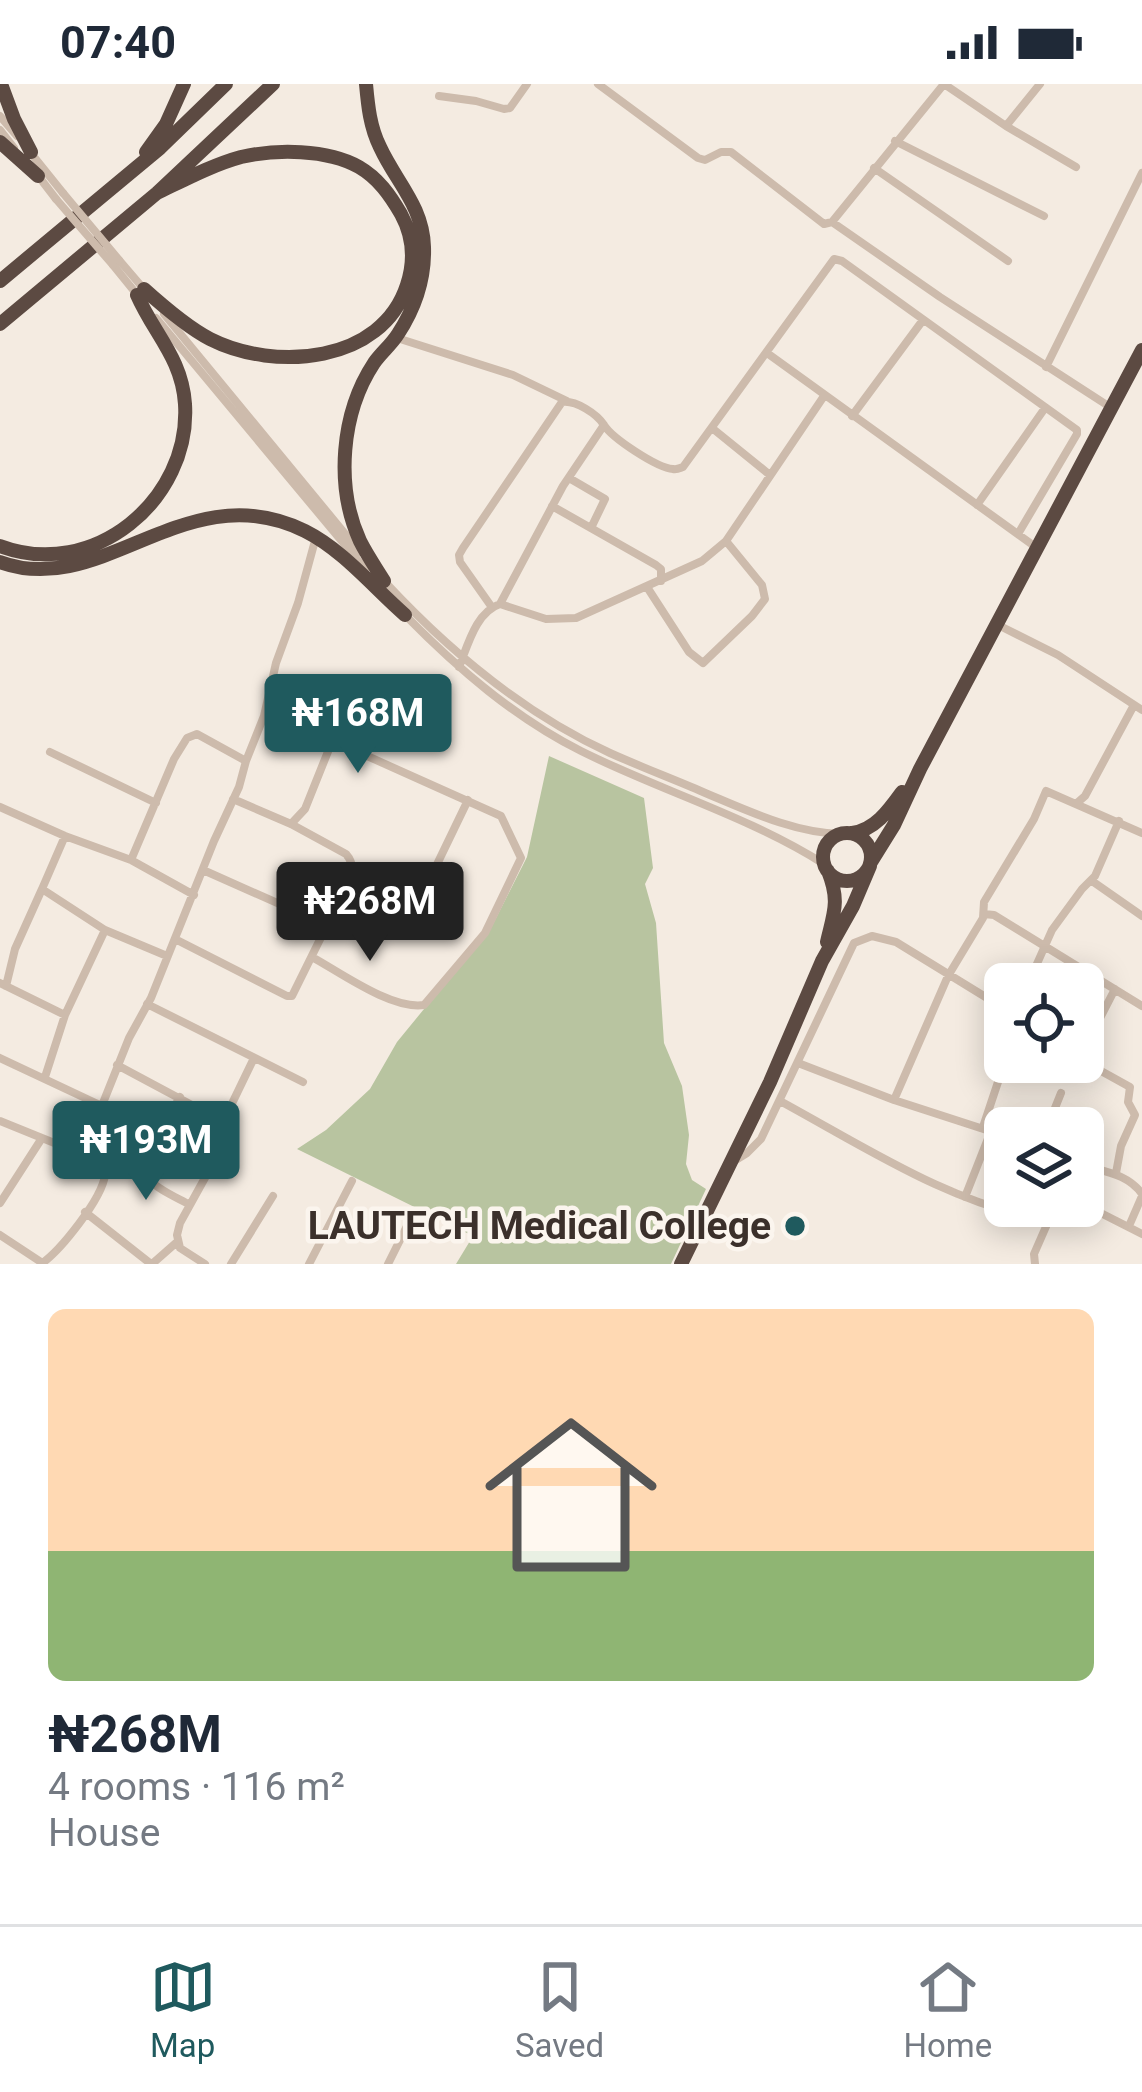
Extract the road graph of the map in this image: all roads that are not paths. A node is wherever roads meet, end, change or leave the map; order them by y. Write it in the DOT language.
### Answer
graph roads {
  1 [pos="1,84"];
  2 [pos="184,84"];
  3 [pos="226,84"];
  4 [pos="273,84"];
  5 [pos="366,84"];
  6 [pos="526,84"];
  7 [pos="598,84"];
  8 [pos="944,84"];
  9 [pos="1040,84"];
  10 [pos="439,95"];
  11 [pos="0,116"];
  12 [pos="1006,126"];
  13 [pos="0,130"];
  14 [pos="895,141"];
  15 [pos="0,142"];
  16 [pos="31,152"];
  17 [pos="1076,167"];
  18 [pos="874,168"];
  19 [pos="132,171"];
  20 [pos="1142,173"];
  21 [pos="38,176"];
  22 [pos="157,193"];
  23 [pos="60,196"];
  24 [pos="1044,216"];
  25 [pos="832,222"];
  26 [pos="1008,261"];
  27 [pos="0,280"];
  28 [pos="141,292"];
  29 [pos="923,320"];
  30 [pos="0,324"];
  31 [pos="396,338"];
  32 [pos="1142,350"];
  33 [pos="767,352"];
  34 [pos="1046,367"];
  35 [pos="824,396"];
  36 [pos="567,401"];
  37 [pos="1045,408"];
  38 [pos="1112,408"];
  39 [pos="852,416"];
  40 [pos="604,425"];
  41 [pos="712,428"];
  42 [pos="770,475"];
  43 [pos="569,478"];
  44 [pos="977,505"];
  45 [pos="552,506"];
  46 [pos="591,528"];
  47 [pos="1018,534"];
  48 [pos="316,537"];
  49 [pos="726,541"];
  50 [pos="0,546"];
  51 [pos="1037,548"];
  52 [pos="0,562"];
  53 [pos="384,580"];
  54 [pos="661,581"];
  55 [pos="647,587"];
  56 [pos="495,605"];
  57 [pos="405,615"];
  58 [pos="997,624"];
  59 [pos="461,663"];
  60 [pos="1138,707"];
  61 [pos="264,716"];
  62 [pos="255,743"];
  63 [pos="332,744"];
  64 [pos="50,752"];
  65 [pos="230,753"];
  66 [pos="246,761"];
  67 [pos="920,769"];
  68 [pos="637,770"];
  69 [pos="233,800"];
  70 [pos="468,800"];
  71 [pos="157,803"];
  72 [pos="1077,803"];
  73 [pos="0,807"];
  74 [pos="1120,821"];
  75 [pos="290,824"];
  76 [pos="846,833"];
  77 [pos="1142,833"];
  78 [pos="64,836"];
  79 [pos="131,860"];
  80 [pos="870,864"];
  81 [pos="826,868"];
  82 [pos="203,870"];
  83 [pos="1092,880"];
  84 [pos="42,889"];
  85 [pos="194,895"];
  86 [pos="346,897"];
  87 [pos="984,914"];
  88 [pos="1142,916"];
  89 [pos="327,925"];
  90 [pos="105,930"];
  91 [pos="175,939"];
  92 [pos="1046,946"];
  93 [pos="167,956"];
  94 [pos="312,957"];
  95 [pos="822,961"];
  96 [pos="1038,963"];
  97 [pos="948,976"];
  98 [pos="3,985"];
  99 [pos="1115,989"];
  100 [pos="984,997"];
  101 [pos="147,1004"];
  102 [pos="1142,1006"];
  103 [pos="1104,1011"];
  104 [pos="65,1015"];
  105 [pos="0,1058"];
  106 [pos="254,1058"];
  107 [pos="797,1063"];
  108 [pos="117,1065"];
  109 [pos="1104,1073"];
  110 [pos="45,1078"];
  111 [pos="303,1082"];
  112 [pos="1061,1093"];
  113 [pos="180,1097"];
  114 [pos="894,1100"];
  115 [pos="780,1101"];
  116 [pos="102,1106"];
  117 [pos="1055,1107"];
  118 [pos="225,1118"];
  119 [pos="0,1121"];
  120 [pos="984,1128"];
  121 [pos="42,1138"];
  122 [pos="984,1138"];
  123 [pos="79,1153"];
  124 [pos="729,1164"];
  125 [pos="1104,1170"];
  126 [pos="1116,1173"];
  127 [pos="352,1180"];
  128 [pos="1141,1190"];
  129 [pos="273,1196"];
  130 [pos="965,1197"];
  131 [pos="0,1202"];
  132 [pos="984,1203"];
  133 [pos="190,1205"];
  134 [pos="85,1212"];
  135 [pos="414,1212"];
  136 [pos="1104,1214"];
  137 [pos="1129,1226"];
  138 [pos="1045,1227"];
  139 [pos="1142,1234"];
  140 [pos="0,1235"];
  141 [pos="177,1242"];
  142 [pos="41,1263"];
  143 [pos="202,1263"];
  144 [pos="151,1264"];
  145 [pos="231,1264"];
  146 [pos="309,1264"];
  147 [pos="388,1264"];
  148 [pos="681,1264"];
  149 [pos="1034,1264"];
  1 -- 16 [label="highway"];
  2 -- 19 [label="highway"];
  3 -- 19 [label="highway"];
  4 -- 22 [label="highway"];
  5 -- 31 [label="highway"];
  6 -- 10 [label="street"];
  7 -- 25 [label="street"];
  8 -- 12 [label="street"];
  8 -- 14 [label="street"];
  9 -- 12 [label="street"];
  11 -- 16 [label="street"];
  12 -- 17 [label="street"];
  13 -- 21 [label="street"];
  14 -- 18 [label="street"];
  14 -- 24 [label="street"];
  15 -- 21 [label="highway"];
  16 -- 23 [label="street"];
  18 -- 25 [label="street"];
  18 -- 26 [label="street"];
  19 -- 27 [label="highway"];
  20 -- 34 [label="street"];
  21 -- 23 [label="street"];
  22 -- 28 [label="highway"];
  22 -- 30 [label="highway"];
  23 -- 28 [label="street, bridge"];
  25 -- 34 [label="street"];
  28 -- 50 [label="highway"];
  28 -- 53 [label="street"];
  28 -- 57 [label="street"];
  29 -- 33 [label="street"];
  29 -- 37 [label="street"];
  29 -- 39 [label="street"];
  31 -- 36 [label="street"];
  31 -- 53 [label="highway"];
  32 -- 38 [label="highway"];
  33 -- 35 [label="street"];
  33 -- 41 [label="street"];
  34 -- 38 [label="street"];
  35 -- 39 [label="street"];
  35 -- 42 [label="street"];
  36 -- 40 [label="street"];
  36 -- 56 [label="street"];
  37 -- 44 [label="street"];
  37 -- 47 [label="street"];
  38 -- 51 [label="highway"];
  39 -- 44 [label="street"];
  40 -- 41 [label="street"];
  40 -- 43 [label="street"];
  41 -- 42 [label="street"];
  42 -- 49 [label="street"];
  43 -- 45 [label="street"];
  43 -- 46 [label="street"];
  44 -- 47 [label="street"];
  45 -- 46 [label="street"];
  45 -- 56 [label="street"];
  46 -- 54 [label="street"];
  47 -- 51 [label="street"];
  48 -- 52 [label="highway"];
  48 -- 57 [label="highway"];
  48 -- 61 [label="street"];
  49 -- 54 [label="street"];
  49 -- 55 [label="street"];
  51 -- 58 [label="highway"];
  53 -- 59 [label="street"];
  54 -- 55 [label="street"];
  55 -- 56 [label="street"];
  56 -- 59 [label="street"];
  57 -- 59 [label="street"];
  58 -- 60 [label="street"];
  58 -- 67 [label="highway"];
  59 -- 68 [label="street"];
  60 -- 72 [label="street"];
  61 -- 62 [label="street"];
  61 -- 63 [label="street"];
  62 -- 65 [label="street"];
  62 -- 66 [label="street"];
  63 -- 70 [label="street"];
  63 -- 75 [label="street"];
  64 -- 71 [label="street"];
  65 -- 66 [label="street"];
  65 -- 71 [label="street"];
  66 -- 69 [label="street"];
  67 -- 76 [label="highway"];
  67 -- 80 [label="highway"];
  68 -- 76 [label="street"];
  68 -- 81 [label="street"];
  69 -- 75 [label="street"];
  69 -- 82 [label="street"];
  70 -- 86 [label="street"];
  70 -- 94 [label="street"];
  71 -- 79 [label="street"];
  72 -- 74 [label="street"];
  72 -- 87 [label="street"];
  73 -- 78 [label="street"];
  74 -- 77 [label="street"];
  74 -- 83 [label="street"];
  75 -- 86 [label="street"];
  76 -- 80 [label="highway"];
  76 -- 81 [label="highway"];
  78 -- 79 [label="street"];
  78 -- 84 [label="street"];
  79 -- 85 [label="street"];
  80 -- 81 [label="highway"];
  80 -- 95 [label="highway"];
  81 -- 95 [label="highway"];
  82 -- 85 [label="street"];
  82 -- 89 [label="street"];
  83 -- 88 [label="street"];
  83 -- 92 [label="street"];
  84 -- 90 [label="street"];
  84 -- 98 [label="street"];
  85 -- 91 [label="street"];
  86 -- 89 [label="street"];
  87 -- 92 [label="street"];
  87 -- 97 [label="street"];
  89 -- 94 [label="street"];
  90 -- 93 [label="street"];
  90 -- 104 [label="street"];
  91 -- 93 [label="street"];
  91 -- 94 [label="street"];
  92 -- 96 [label="street"];
  92 -- 99 [label="street"];
  93 -- 101 [label="street"];
  95 -- 124 [label="highway"];
  97 -- 100 [label="street"];
  97 -- 107 [label="street"];
  97 -- 114 [label="street"];
  98 -- 104 [label="street"];
  99 -- 102 [label="street"];
  99 -- 103 [label="street"];
  101 -- 106 [label="street"];
  101 -- 108 [label="street"];
  104 -- 110 [label="street"];
  105 -- 110 [label="street"];
  106 -- 111 [label="street"];
  106 -- 118 [label="street"];
  107 -- 114 [label="street"];
  107 -- 115 [label="street"];
  108 -- 113 [label="street"];
  108 -- 116 [label="street"];
  109 -- 126 [label="street"];
  110 -- 116 [label="street"];
  112 -- 117 [label="street"];
  113 -- 118 [label="street"];
  113 -- 133 [label="street"];
  114 -- 120 [label="street"];
  115 -- 124 [label="street"];
  115 -- 130 [label="street"];
  116 -- 123 [label="street"];
  118 -- 133 [label="street"];
  119 -- 121 [label="street"];
  121 -- 123 [label="street"];
  121 -- 131 [label="street"];
  122 -- 130 [label="street"];
  123 -- 134 [label="street"];
  124 -- 148 [label="highway"];
  125 -- 126 [label="street"];
  126 -- 128 [label="street"];
  127 -- 146 [label="street"];
  128 -- 137 [label="street"];
  129 -- 145 [label="street"];
  130 -- 132 [label="street"];
  133 -- 141 [label="street"];
  134 -- 142 [label="street"];
  134 -- 144 [label="street"];
  135 -- 147 [label="street"];
  136 -- 137 [label="street"];
  137 -- 139 [label="street"];
  138 -- 149 [label="street"];
  140 -- 142 [label="street"];
  141 -- 143 [label="street"];
  141 -- 144 [label="street"];
}
